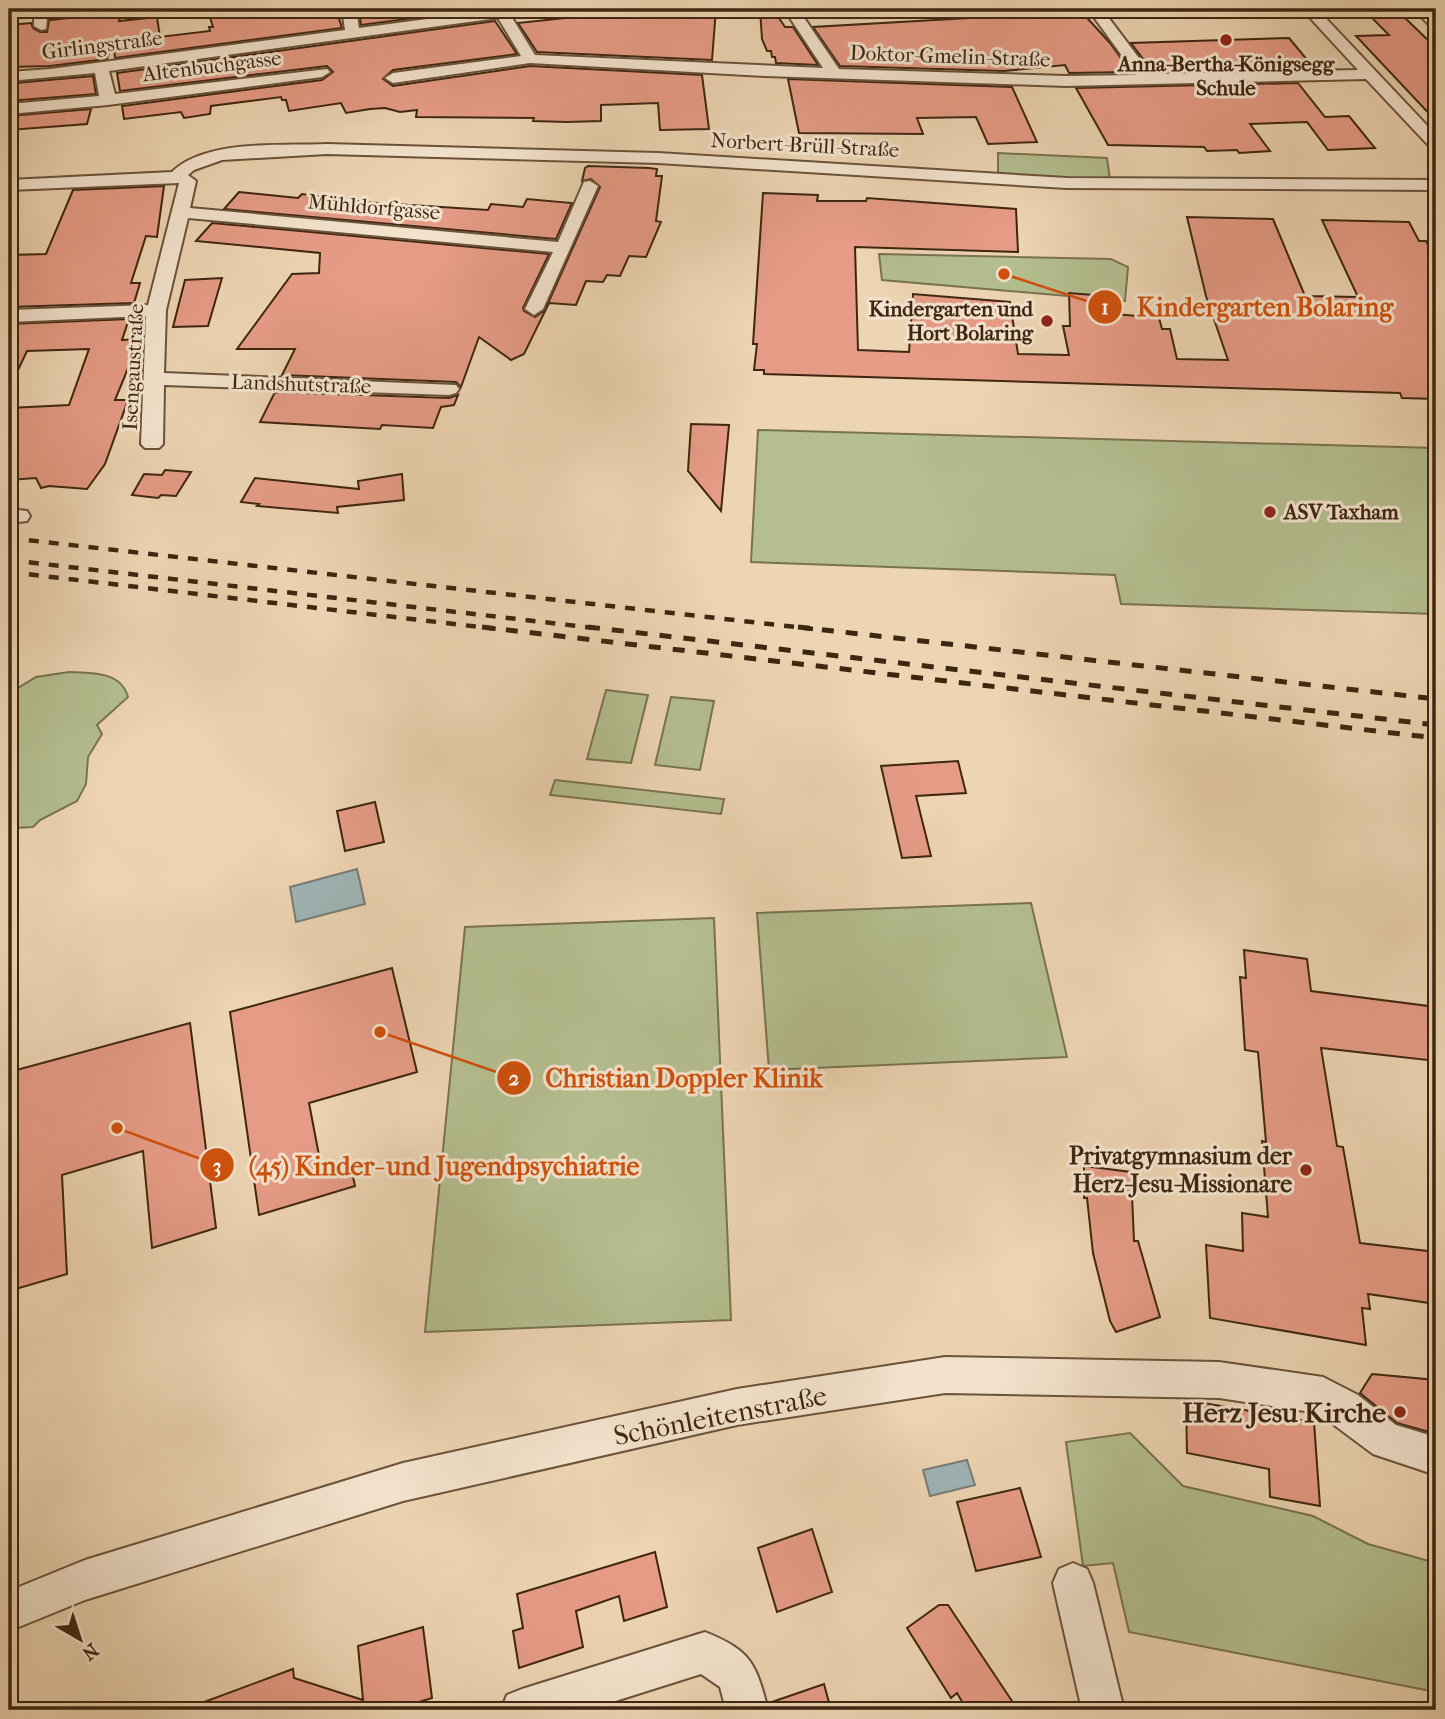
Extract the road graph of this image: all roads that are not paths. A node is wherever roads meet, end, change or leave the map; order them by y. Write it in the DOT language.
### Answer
graph roads {
  1 [pos="41,9"];
  2 [pos="349,9"];
  3 [pos="534,9"];
  4 [pos="791,9"];
  5 [pos="1096,9"];
  6 [pos="1309,9"];
  7 [pos="1421,9"];
  8 [pos="502,13"];
  9 [pos="1436,24"];
  10 [pos="41,26"];
  11 [pos="353,33"];
  12 [pos="530,59"];
  13 [pos="101,67"];
  14 [pos="322,72"];
  15 [pos="834,73"];
  16 [pos="1370,74"];
  17 [pos="9,76"];
  18 [pos="393,78"];
  19 [pos="1147,79"];
  20 [pos="108,100"];
  21 [pos="9,109"];
  22 [pos="1436,144"];
  23 [pos="177,177"];
  24 [pos="9,185"];
  25 [pos="1436,185"];
  26 [pos="590,186"];
  27 [pos="181,212"];
  28 [pos="564,248"];
  29 [pos="534,309"];
  30 [pos="156,310"];
  31 [pos="9,316"];
  32 [pos="153,379"];
  33 [pos="449,389"];
  34 [pos="152,444"];
  35 [pos="1436,1456"];
  36 [pos="1073,1583"];
  37 [pos="9,1611"];
  38 [pos="522,1710"];
  39 [pos="747,1710"];
  40 [pos="1104,1710"];
  1 -- 10 [label="street"];
  2 -- 11 [label="street"];
  3 -- 8 [label="street, Girlingstraße"];
  4 -- 15 [label="street"];
  5 -- 19 [label="street"];
  6 -- 16 [label="street"];
  7 -- 9 [label="street"];
  8 -- 11 [label="street, Girlingstraße"];
  8 -- 12 [label="street"];
  11 -- 13 [label="street, Girlingstraße"];
  12 -- 15 [label="street, Doktor-Gmelin-Straße"];
  12 -- 18 [label="street, Doktor-Gmelin-Straße"];
  13 -- 17 [label="street, Girlingstraße"];
  13 -- 20 [label="street"];
  14 -- 20 [label="street, Altenbuchgasse"];
  15 -- 19 [label="street, Doktor-Gmelin-Straße"];
  16 -- 19 [label="street, Doktor-Gmelin-Straße"];
  16 -- 22 [label="street"];
  20 -- 21 [label="street, Altenbuchgasse"];
  23 -- 24 [label="street"];
  23 -- 25 [label="street, Norbert-Brüll-Straße"];
  23 -- 27 [label="street, Isengaustraße"];
  26 -- 28 [label="street"];
  27 -- 28 [label="street, Mühldorfgasse"];
  27 -- 30 [label="street, Isengaustraße"];
  28 -- 29 [label="street"];
  30 -- 31 [label="street"];
  30 -- 32 [label="street, Isengaustraße"];
  32 -- 33 [label="street, Landshutstraße"];
  32 -- 34 [label="street, Isengaustraße"];
  35 -- 37 [label="street, Schönleitenstraße"];
  36 -- 40 [label="street"];
  38 -- 39 [label="street"];
}
